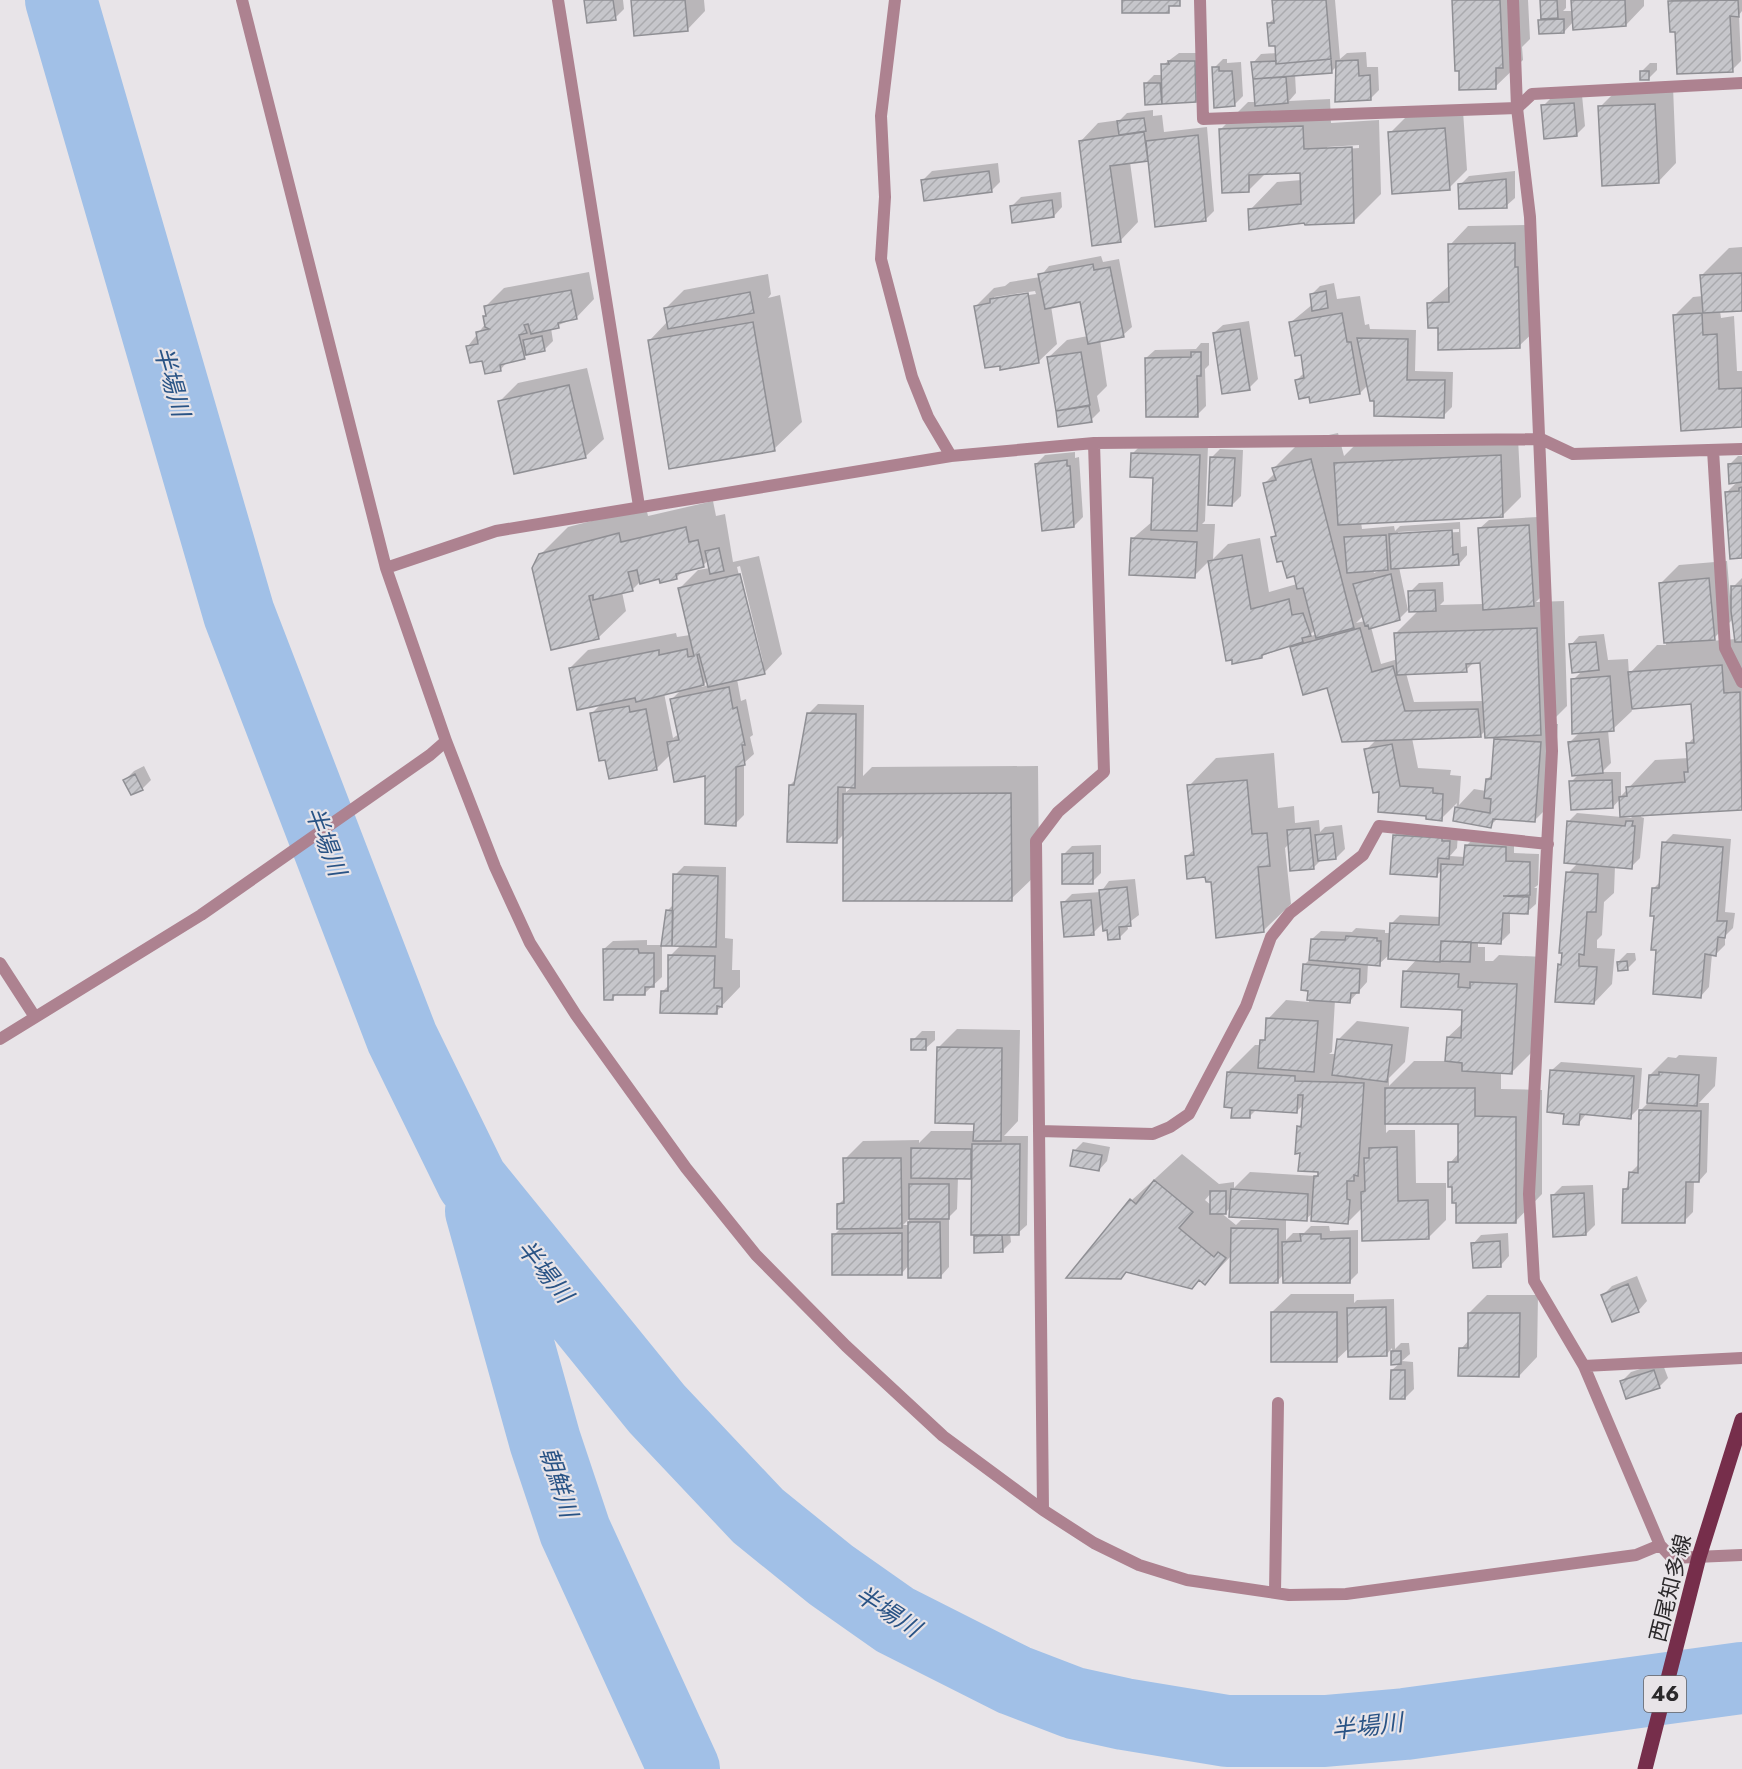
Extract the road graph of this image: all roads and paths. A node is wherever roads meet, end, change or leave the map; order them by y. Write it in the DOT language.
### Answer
graph roads {
  1 [pos="242,0"];
  2 [pos="558,0"];
  3 [pos="895,0"];
  4 [pos="1200,0"];
  5 [pos="1513,0"];
  6 [pos="1742,83"];
  7 [pos="1517,108"];
  8 [pos="1541,439"];
  9 [pos="1094,443"];
  10 [pos="1742,449"];
  11 [pos="1713,450"];
  12 [pos="951,456"];
  13 [pos="639,506"];
  14 [pos="386,568"];
  15 [pos="1742,682"];
  16 [pos="446,741"];
  17 [pos="1548,844"];
  18 [pos="0,963"];
  19 [pos="35,1017"];
  20 [pos="0,1039"];
  21 [pos="1039,1131"];
  22 [pos="1742,1358"];
  23 [pos="1584,1366"];
  24 [pos="1278,1403"];
  25 [pos="1742,1420"];
  26 [pos="1043,1510"];
  27 [pos="1659,1545"];
  28 [pos="1742,1555"];
  29 [pos="1699,1557"];
  30 [pos="1275,1593"];
  31 [pos="1645,1769"];
  1 -- 14 [label="street"];
  2 -- 13 [label="street"];
  3 -- 12 [label="street"];
  4 -- 7 [label="street"];
  5 -- 7 [label="street"];
  6 -- 7 [label="street"];
  7 -- 8 [label="street"];
  8 -- 9 [label="street"];
  8 -- 11 [label="street"];
  8 -- 17 [label="street"];
  9 -- 12 [label="street"];
  9 -- 21 [label="street"];
  10 -- 11 [label="street"];
  11 -- 15 [label="street"];
  12 -- 13 [label="street"];
  13 -- 14 [label="street"];
  14 -- 16 [label="street"];
  16 -- 19 [label="street"];
  16 -- 26 [label="street"];
  17 -- 21 [label="street"];
  17 -- 23 [label="street"];
  18 -- 19 [label="street"];
  19 -- 20 [label="street"];
  21 -- 26 [label="street"];
  22 -- 23 [label="street"];
  23 -- 27 [label="street"];
  24 -- 30 [label="street"];
  25 -- 29 [label="main road, 西尾知多線 / 46"];
  26 -- 30 [label="street"];
  27 -- 29 [label="street"];
  27 -- 30 [label="street"];
  28 -- 29 [label="street"];
  29 -- 31 [label="main road, 西尾知多線 / 46"];
}
